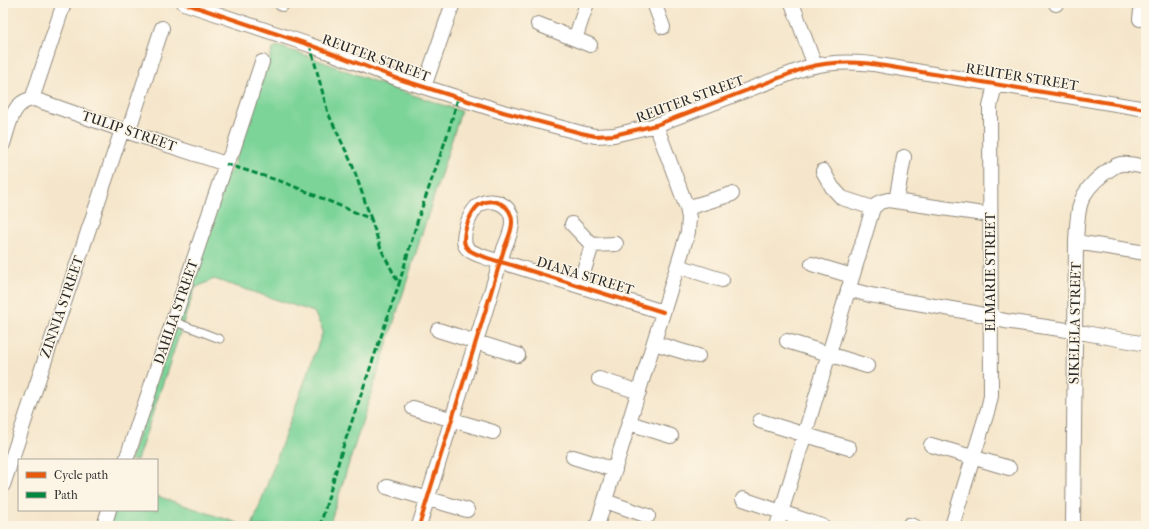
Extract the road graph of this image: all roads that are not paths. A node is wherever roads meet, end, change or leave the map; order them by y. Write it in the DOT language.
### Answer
graph roads {
  1 [pos="64,3"];
  2 [pos="184,3"];
  3 [pos="454,3"];
  4 [pos="587,3"];
  5 [pos="654,3"];
  6 [pos="792,3"];
  7 [pos="1142,3"];
  8 [pos="1140,19"];
  9 [pos="538,24"];
  10 [pos="663,27"];
  11 [pos="162,28"];
  12 [pos="575,39"];
  13 [pos="590,45"];
  14 [pos="262,62"];
  15 [pos="815,66"];
  16 [pos="995,84"];
  17 [pos="424,87"];
  18 [pos="32,99"];
  19 [pos="1146,109"];
  20 [pos="656,125"];
  21 [pos="125,131"];
  22 [pos="3,144"];
  23 [pos="904,157"];
  24 [pos="226,164"];
  25 [pos="1146,167"];
  26 [pos="823,171"];
  27 [pos="732,194"];
  28 [pos="896,201"];
  29 [pos="688,208"];
  30 [pos="873,208"];
  31 [pos="990,215"];
  32 [pos="572,224"];
  33 [pos="1076,242"];
  34 [pos="616,244"];
  35 [pos="592,245"];
  36 [pos="1146,253"];
  37 [pos="501,261"];
  38 [pos="812,264"];
  39 [pos="678,266"];
  40 [pos="852,276"];
  41 [pos="722,280"];
  42 [pos="579,286"];
  43 [pos="848,289"];
  44 [pos="663,312"];
  45 [pos="990,317"];
  46 [pos="173,321"];
  47 [pos="438,330"];
  48 [pos="1074,331"];
  49 [pos="220,339"];
  50 [pos="788,341"];
  51 [pos="476,342"];
  52 [pos="654,343"];
  53 [pos="1146,344"];
  54 [pos="829,354"];
  55 [pos="518,356"];
  56 [pos="698,356"];
  57 [pos="867,366"];
  58 [pos="599,379"];
  59 [pos="639,392"];
  60 [pos="413,408"];
  61 [pos="452,420"];
  62 [pos="760,421"];
  63 [pos="629,423"];
  64 [pos="493,432"];
  65 [pos="804,434"];
  66 [pos="671,436"];
  67 [pos="931,445"];
  68 [pos="849,448"];
  69 [pos="573,457"];
  70 [pos="973,458"];
  71 [pos="126,459"];
  72 [pos="1009,468"];
  73 [pos="615,470"];
  74 [pos="3,485"];
  75 [pos="387,487"];
  76 [pos="428,499"];
  77 [pos="743,499"];
  78 [pos="605,501"];
  79 [pos="467,510"];
  80 [pos="109,511"];
  81 [pos="781,512"];
  82 [pos="648,516"];
  83 [pos="104,526"];
  84 [pos="419,526"];
  85 [pos="598,526"];
  86 [pos="777,526"];
  87 [pos="822,526"];
  88 [pos="952,526"];
  89 [pos="1073,526"];
  1 -- 18 [label="street"];
  2 -- 17 [label="street, REUTER STREET"];
  3 -- 17 [label="street"];
  4 -- 12 [label="street"];
  5 -- 10 [label="street"];
  6 -- 15 [label="street"];
  7 -- 8 [label="street"];
  9 -- 12 [label="street"];
  11 -- 21 [label="street, ZINNIA STREET"];
  12 -- 13 [label="street"];
  14 -- 24 [label="street, DAHLIA STREET"];
  15 -- 16 [label="street, REUTER STREET"];
  15 -- 20 [label="street, REUTER STREET"];
  16 -- 19 [label="street, REUTER STREET"];
  16 -- 31 [label="street, ELMARIE STREET"];
  17 -- 20 [label="street, REUTER STREET"];
  18 -- 21 [label="street, TULIP STREET"];
  18 -- 22 [label="street"];
  20 -- 29 [label="street"];
  21 -- 24 [label="street, TULIP STREET"];
  21 -- 74 [label="street, ZINNIA STREET"];
  23 -- 28 [label="street"];
  24 -- 46 [label="street, DAHLIA STREET"];
  25 -- 33 [label="street, SIKELELA STREET"];
  26 -- 30 [label="street"];
  27 -- 29 [label="street"];
  28 -- 30 [label="street"];
  28 -- 31 [label="street"];
  29 -- 39 [label="street"];
  30 -- 40 [label="street"];
  31 -- 45 [label="street, ELMARIE STREET"];
  32 -- 35 [label="street"];
  33 -- 36 [label="street"];
  33 -- 48 [label="street, SIKELELA STREET"];
  34 -- 35 [label="street"];
  35 -- 42 [label="street, DIANA STREET"];
  37 -- 37 [label="street"];
  37 -- 42 [label="street, DIANA STREET"];
  37 -- 51 [label="street"];
  38 -- 40 [label="street"];
  39 -- 41 [label="street"];
  39 -- 44 [label="street"];
  40 -- 43 [label="street"];
  42 -- 44 [label="street, DIANA STREET"];
  43 -- 45 [label="street"];
  43 -- 54 [label="street"];
  44 -- 52 [label="street"];
  45 -- 48 [label="street"];
  45 -- 70 [label="street, ELMARIE STREET"];
  46 -- 49 [label="lane"];
  46 -- 71 [label="street, DAHLIA STREET"];
  47 -- 51 [label="street"];
  48 -- 53 [label="street"];
  48 -- 89 [label="street, SIKELELA STREET"];
  50 -- 54 [label="street"];
  51 -- 55 [label="street"];
  51 -- 61 [label="street"];
  52 -- 56 [label="street"];
  52 -- 59 [label="street"];
  54 -- 57 [label="street"];
  54 -- 65 [label="street"];
  58 -- 59 [label="street"];
  59 -- 63 [label="street"];
  60 -- 61 [label="street"];
  61 -- 64 [label="street"];
  61 -- 76 [label="street"];
  62 -- 65 [label="street"];
  63 -- 66 [label="street"];
  63 -- 73 [label="street"];
  65 -- 68 [label="street"];
  65 -- 81 [label="street"];
  67 -- 70 [label="street"];
  69 -- 73 [label="street"];
  70 -- 72 [label="street"];
  70 -- 88 [label="street, ELMARIE STREET"];
  73 -- 78 [label="street"];
  75 -- 76 [label="street"];
  76 -- 79 [label="street"];
  76 -- 84 [label="street"];
  77 -- 81 [label="street"];
  78 -- 82 [label="street"];
  78 -- 85 [label="street"];
  80 -- 83 [label="street"];
  81 -- 86 [label="street"];
  81 -- 87 [label="street"];
}
